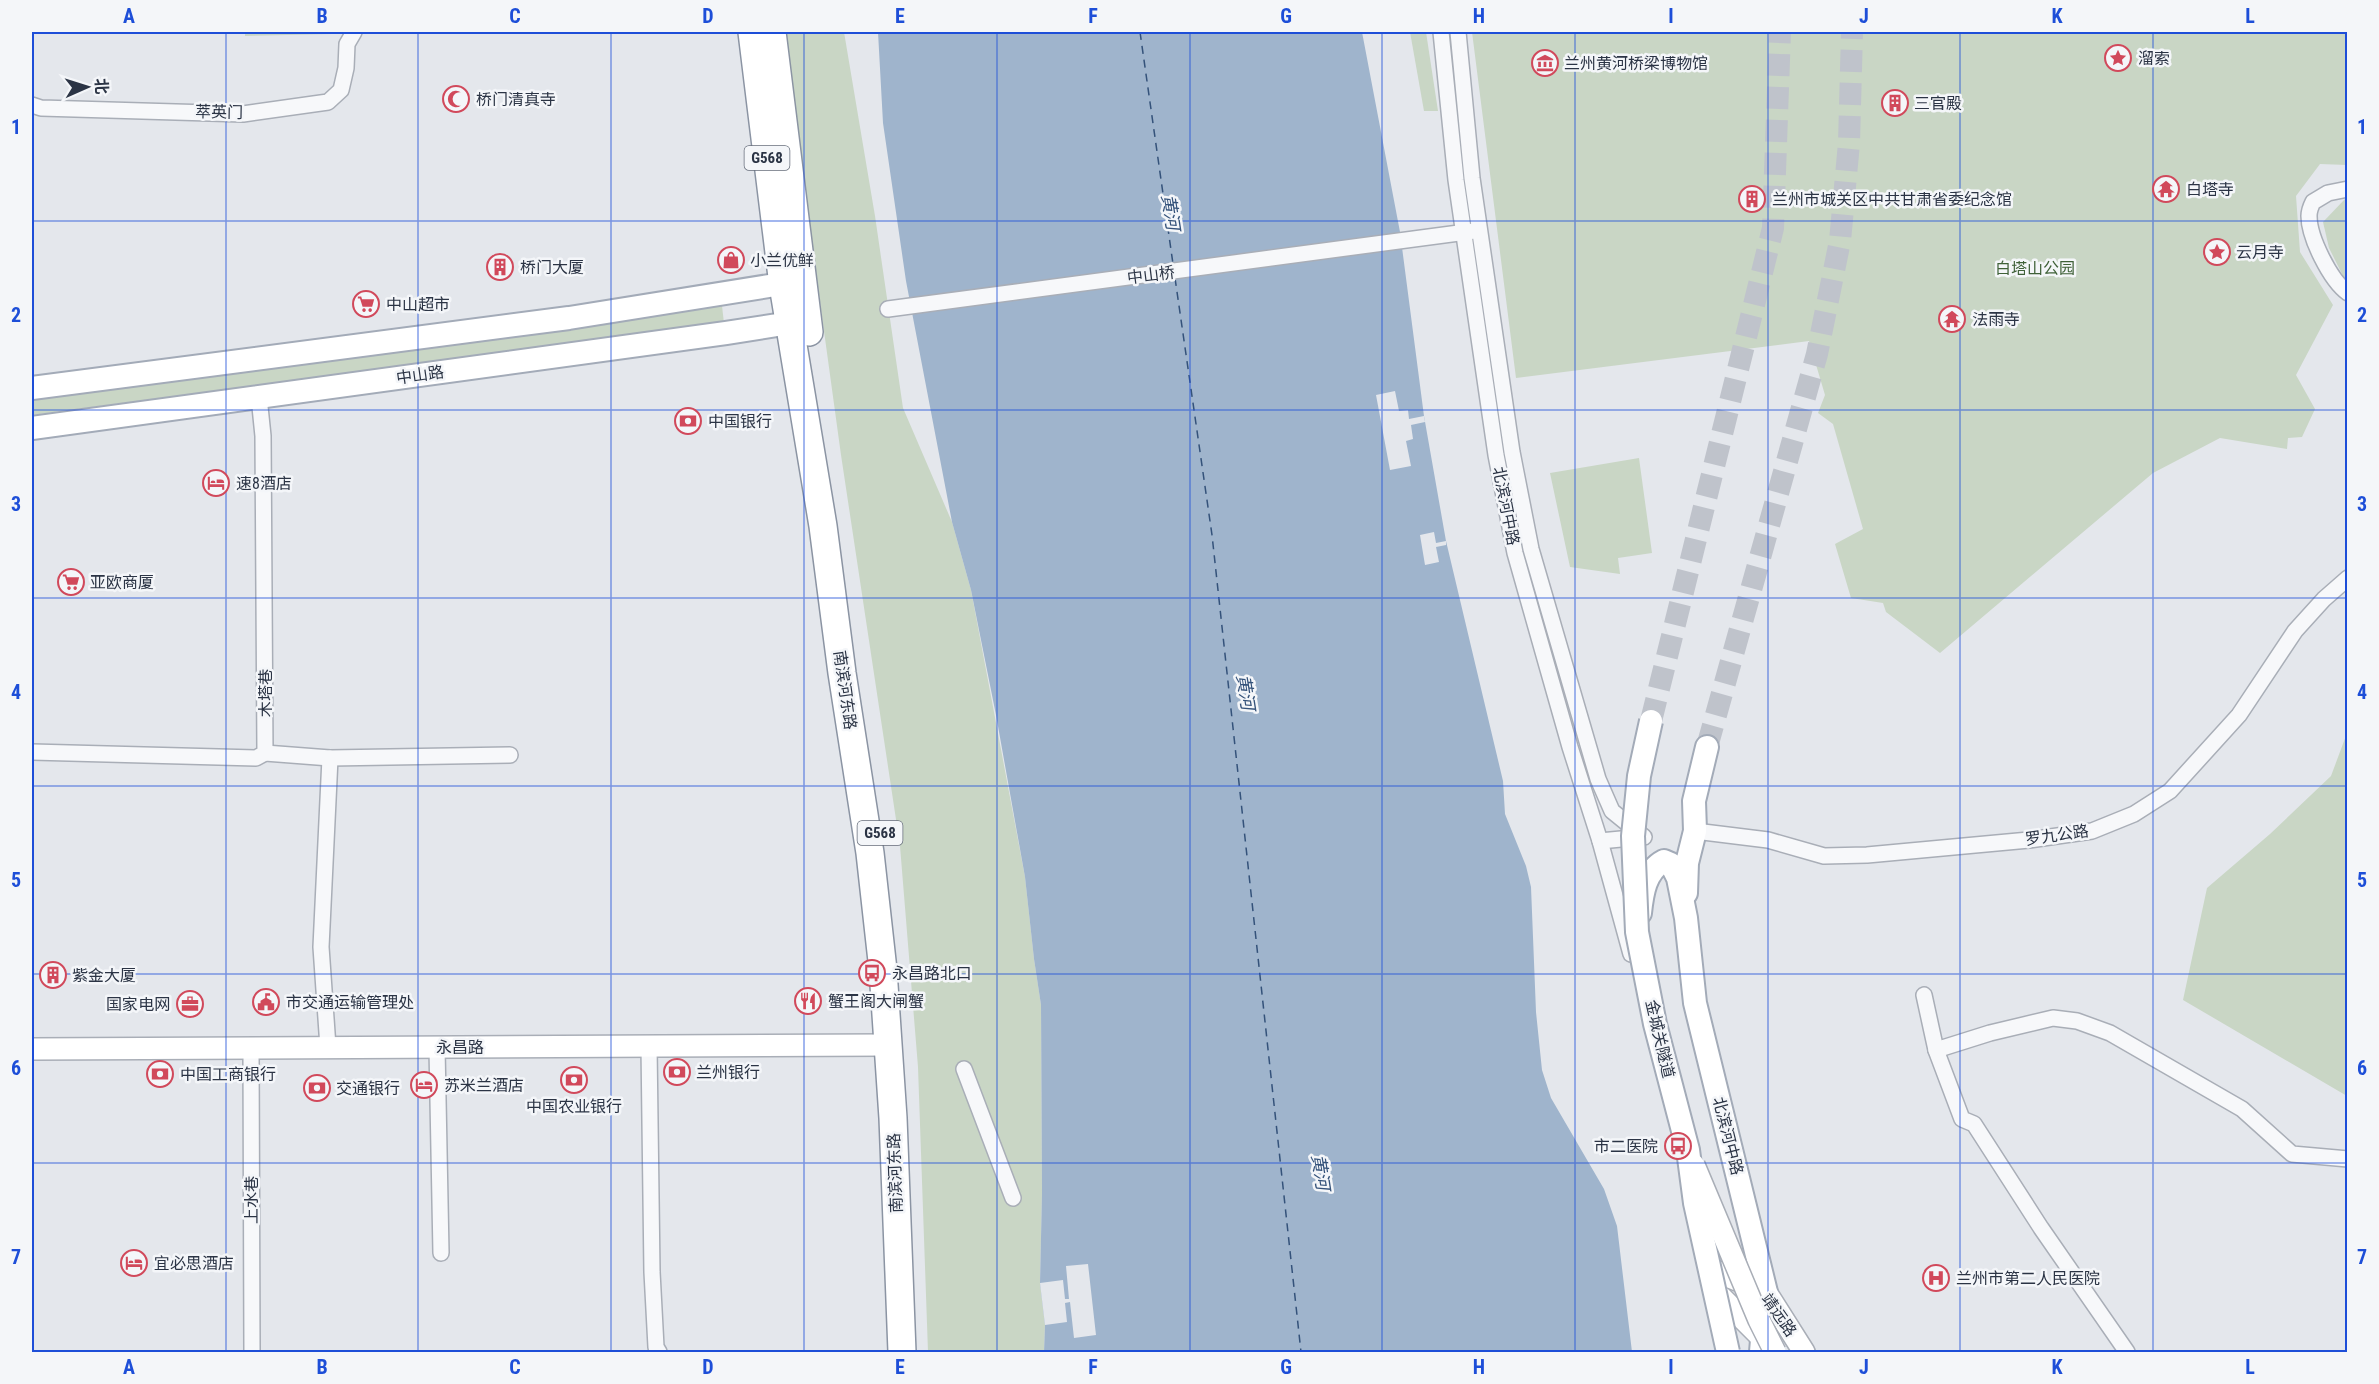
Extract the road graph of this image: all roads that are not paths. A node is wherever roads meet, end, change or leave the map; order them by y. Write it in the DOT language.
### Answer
graph roads {
  1 [pos="354,32"];
  2 [pos="752,32"];
  3 [pos="772,32"];
  4 [pos="1441,32"];
  5 [pos="1458,32"];
  6 [pos="32,105"];
  7 [pos="2348,189"];
  8 [pos="1480,230"];
  9 [pos="1464,232"];
  10 [pos="792,283"];
  11 [pos="2348,293"];
  12 [pos="888,309"];
  13 [pos="798,320"];
  14 [pos="32,388"];
  15 [pos="259,397"];
  16 [pos="32,428"];
  17 [pos="2348,578"];
  18 [pos="1651,721"];
  19 [pos="1707,747"];
  20 [pos="32,752"];
  21 [pos="265,753"];
  22 [pos="510,755"];
  23 [pos="330,758"];
  24 [pos="1695,831"];
  25 [pos="1600,842"];
  26 [pos="1686,918"];
  27 [pos="1635,967"];
  28 [pos="1923,995"];
  29 [pos="888,1045"];
  30 [pos="649,1046"];
  31 [pos="328,1047"];
  32 [pos="251,1048"];
  33 [pos="437,1048"];
  34 [pos="32,1049"];
  35 [pos="1936,1050"];
  36 [pos="964,1069"];
  37 [pos="1688,1150"];
  38 [pos="2348,1159"];
  39 [pos="1013,1198"];
  40 [pos="441,1253"];
  41 [pos="1715,1271"];
  42 [pos="1766,1292"];
  43 [pos="1721,1297"];
  44 [pos="1767,1349"];
  45 [pos="252,1353"];
  46 [pos="659,1353"];
  47 [pos="902,1353"];
  48 [pos="916,1353"];
  49 [pos="1728,1353"];
  50 [pos="1804,1353"];
  51 [pos="2127,1353"];
  1 -- 6 [label="street, 萃英门"];
  2 -- 10 [label="highway, 南滨河东路 / G568"];
  3 -- 10 [label="highway, 南滨河东路 / G568"];
  4 -- 9 [label="street, 北滨河中路"];
  5 -- 8 [label="street, 北滨河中路"];
  7 -- 11 [label="street"];
  8 -- 9 [label="street, 中山桥"];
  8 -- 25 [label="street, 北滨河中路"];
  9 -- 12 [label="street, 中山桥"];
  9 -- 25 [label="street, 北滨河中路"];
  10 -- 13 [label="highway, 南滨河东路 / G568"];
  10 -- 14 [label="main road"];
  13 -- 15 [label="main road, 中山路"];
  13 -- 29 [label="highway, 南滨河东路 / G568"];
  13 -- 48 [label="highway, 南滨河东路 / G568"];
  15 -- 16 [label="main road, 中山路"];
  15 -- 21 [label="street, 木塔巷"];
  17 -- 24 [label="street, 罗九公路"];
  18 -- 37 [label="main road, 金城关隧道, bridge"];
  19 -- 24 [label="main road"];
  20 -- 21 [label="street"];
  21 -- 23 [label="street"];
  22 -- 23 [label="street"];
  23 -- 31 [label="street"];
  24 -- 26 [label="main road"];
  25 -- 27 [label="street, 北滨河中路"];
  26 -- 27 [label="main road"];
  26 -- 42 [label="main road, 北滨河中路"];
  27 -- 41 [label="main road"];
  28 -- 35 [label="street"];
  29 -- 30 [label="street, 永昌路"];
  29 -- 47 [label="highway, 南滨河东路 / G568"];
  30 -- 33 [label="street, 永昌路"];
  30 -- 46 [label="street"];
  31 -- 32 [label="street, 永昌路"];
  31 -- 33 [label="street, 永昌路"];
  32 -- 34 [label="street, 永昌路"];
  32 -- 45 [label="street, 上水巷"];
  33 -- 40 [label="street"];
  35 -- 38 [label="street"];
  35 -- 51 [label="street"];
  36 -- 39 [label="street"];
  37 -- 44 [label="street, bridge"];
  37 -- 49 [label="main road, 金城关隧道, bridge"];
  41 -- 42 [label="street, 靖远路"];
  41 -- 43 [label="main road"];
  42 -- 44 [label="main road, 北滨河中路"];
  42 -- 50 [label="street, 靖远路"];
  43 -- 44 [label="street, 靖远路"];
  43 -- 49 [label="main road"];
}
